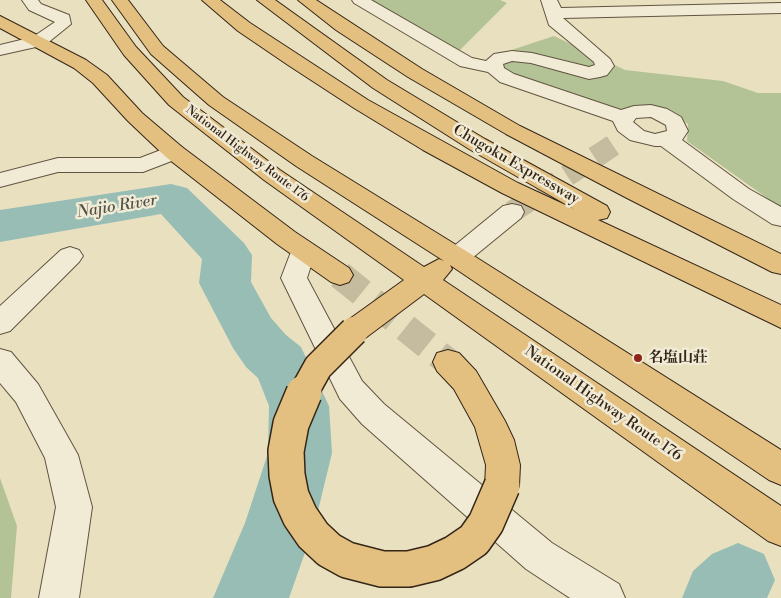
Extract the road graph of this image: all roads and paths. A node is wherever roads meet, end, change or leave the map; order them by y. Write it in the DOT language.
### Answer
graph roads {
  1 [pos="30,0"];
  2 [pos="94,0"];
  3 [pos="120,0"];
  4 [pos="210,0"];
  5 [pos="265,0"];
  6 [pos="306,0"];
  7 [pos="324,0"];
  8 [pos="360,0"];
  9 [pos="552,6"];
  10 [pos="781,8"];
  11 [pos="0,21"];
  12 [pos="39,42"];
  13 [pos="0,50"];
  14 [pos="494,68"];
  15 [pos="415,73"];
  16 [pos="629,126"];
  17 [pos="666,139"];
  18 [pos="615,144"];
  19 [pos="174,152"];
  20 [pos="0,180"];
  21 [pos="512,212"];
  22 [pos="781,218"];
  23 [pos="303,250"];
  24 [pos="70,256"];
  25 [pos="457,257"];
  26 [pos="781,265"];
  27 [pos="340,275"];
  28 [pos="425,280"];
  29 [pos="781,307"];
  30 [pos="781,317"];
  31 [pos="0,323"];
  32 [pos="0,361"];
  33 [pos="448,362"];
  34 [pos="781,468"];
  35 [pos="781,528"];
  36 [pos="59,598"];
  37 [pos="605,598"];
  1 -- 12 [label="street"];
  2 -- 28 [label="highway, National Highway Route 176"];
  3 -- 25 [label="highway, National Highway Route 176"];
  4 -- 30 [label="highway"];
  5 -- 29 [label="highway, Chugoku Expressway"];
  6 -- 15 [label="highway, Chugoku Expressway"];
  7 -- 15 [label="highway"];
  8 -- 14 [label="street"];
  9 -- 10 [label="street"];
  9 -- 14 [label="street"];
  11 -- 12 [label="highway"];
  12 -- 13 [label="street"];
  12 -- 19 [label="highway"];
  14 -- 16 [label="street"];
  15 -- 26 [label="highway, Chugoku Expressway"];
  16 -- 17 [label="street"];
  16 -- 17 [label="street"];
  16 -- 18 [label="street"];
  17 -- 22 [label="street"];
  19 -- 20 [label="street"];
  19 -- 23 [label="highway"];
  21 -- 25 [label="street"];
  23 -- 27 [label="highway"];
  23 -- 37 [label="street"];
  24 -- 31 [label="street"];
  25 -- 28 [label="highway"];
  25 -- 34 [label="highway, National Highway Route 176"];
  28 -- 33 [label="highway, bridge"];
  28 -- 35 [label="highway, National Highway Route 176"];
  32 -- 36 [label="street"];
}
